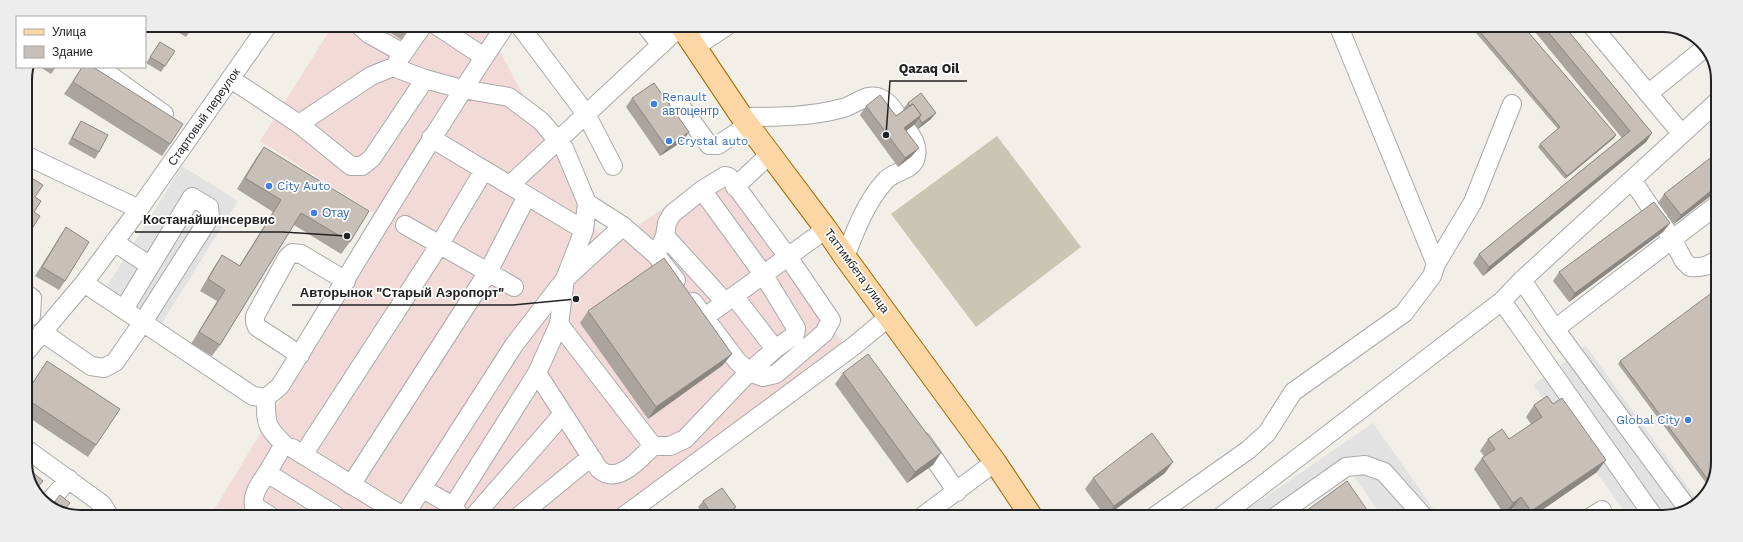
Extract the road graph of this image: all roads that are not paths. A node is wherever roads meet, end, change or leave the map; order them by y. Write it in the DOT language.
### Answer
graph roads {
  1 [pos="263,32"];
  2 [pos="367,32"];
  3 [pos="418,32"];
  4 [pos="446,32"];
  5 [pos="501,32"];
  6 [pos="524,32"];
  7 [pos="651,32"];
  8 [pos="675,32"];
  9 [pos="685,32"];
  10 [pos="718,32"];
  11 [pos="1340,32"];
  12 [pos="1597,32"];
  13 [pos="661,45"];
  14 [pos="695,47"];
  15 [pos="1701,51"];
  16 [pos="484,57"];
  17 [pos="398,60"];
  18 [pos="100,68"];
  19 [pos="232,79"];
  20 [pos="425,79"];
  21 [pos="462,88"];
  22 [pos="1649,93"];
  23 [pos="679,104"];
  24 [pos="1512,104"];
  25 [pos="1711,107"];
  26 [pos="586,114"];
  27 [pos="744,121"];
  28 [pos="299,124"];
  29 [pos="1681,133"];
  30 [pos="193,134"];
  31 [pos="431,138"];
  32 [pos="558,140"];
  33 [pos="770,154"];
  34 [pos="32,158"];
  35 [pos="613,166"];
  36 [pos="484,170"];
  37 [pos="1632,180"];
  38 [pos="510,186"];
  39 [pos="735,187"];
  40 [pos="702,190"];
  41 [pos="527,196"];
  42 [pos="587,204"];
  43 [pos="139,209"];
  44 [pos="1711,210"];
  45 [pos="405,225"];
  46 [pos="623,226"];
  47 [pos="826,229"];
  48 [pos="584,230"];
  49 [pos="665,236"];
  50 [pos="1672,239"];
  51 [pos="114,242"];
  52 [pos="440,244"];
  53 [pos="656,255"];
  54 [pos="788,256"];
  55 [pos="845,257"];
  56 [pos="1436,264"];
  57 [pos="1711,264"];
  58 [pos="149,265"];
  59 [pos="488,272"];
  60 [pos="763,274"];
  61 [pos="565,279"];
  62 [pos="1522,280"];
  63 [pos="346,281"];
  64 [pos="84,283"];
  65 [pos="514,287"];
  66 [pos="729,299"];
  67 [pos="1502,301"];
  68 [pos="124,309"];
  69 [pos="890,316"];
  70 [pos="705,317"];
  71 [pos="32,318"];
  72 [pos="143,322"];
  73 [pos="559,324"];
  74 [pos="1555,329"];
  75 [pos="45,330"];
  76 [pos="32,344"];
  77 [pos="775,349"];
  78 [pos="300,355"];
  79 [pos="749,372"];
  80 [pos="537,373"];
  81 [pos="266,398"];
  82 [pos="564,414"];
  83 [pos="913,428"];
  84 [pos="684,439"];
  85 [pos="284,444"];
  86 [pos="653,446"];
  87 [pos="32,453"];
  88 [pos="302,455"];
  89 [pos="591,457"];
  90 [pos="697,461"];
  91 [pos="995,462"];
  92 [pos="267,473"];
  93 [pos="69,479"];
  94 [pos="351,485"];
  95 [pos="423,489"];
  96 [pos="957,492"];
  97 [pos="51,500"];
  98 [pos="1685,505"];
  99 [pos="106,510"];
  100 [pos="261,510"];
  101 [pos="327,510"];
  102 [pos="392,510"];
  103 [pos="409,510"];
  104 [pos="454,510"];
  105 [pos="457,510"];
  106 [pos="479,510"];
  107 [pos="526,510"];
  108 [pos="632,510"];
  109 [pos="932,510"];
  110 [pos="1027,510"];
  111 [pos="1163,510"];
  112 [pos="1230,510"];
  113 [pos="1284,510"];
  114 [pos="1418,510"];
  115 [pos="1649,510"];
  1 -- 19 [label="street, Стартовый переулок"];
  2 -- 17 [label="street"];
  3 -- 17 [label="street"];
  4 -- 16 [label="street"];
  5 -- 16 [label="street"];
  6 -- 26 [label="street"];
  7 -- 13 [label="street"];
  8 -- 13 [label="street"];
  9 -- 14 [label="main road, Таттимбета улица"];
  10 -- 14 [label="street"];
  11 -- 56 [label="street"];
  12 -- 22 [label="street"];
  13 -- 26 [label="street"];
  14 -- 27 [label="main road, Таттимбета улица"];
  15 -- 22 [label="street"];
  16 -- 21 [label="street"];
  17 -- 20 [label="street"];
  17 -- 28 [label="street"];
  18 -- 30 [label="street"];
  19 -- 28 [label="street"];
  19 -- 30 [label="street, Стартовый переулок"];
  20 -- 21 [label="street"];
  20 -- 28 [label="street"];
  21 -- 31 [label="street"];
  21 -- 32 [label="street"];
  22 -- 29 [label="street"];
  23 -- 27 [label="street"];
  24 -- 56 [label="street"];
  25 -- 29 [label="street"];
  26 -- 32 [label="street"];
  26 -- 35 [label="street"];
  27 -- 33 [label="main road, Таттимбета улица"];
  27 -- 55 [label="street"];
  29 -- 37 [label="street"];
  30 -- 43 [label="street, Стартовый переулок"];
  31 -- 36 [label="street"];
  31 -- 63 [label="street"];
  32 -- 38 [label="street"];
  32 -- 42 [label="street"];
  33 -- 39 [label="street"];
  33 -- 47 [label="main road, Таттимбета улица"];
  34 -- 43 [label="street"];
  36 -- 38 [label="street"];
  36 -- 52 [label="street"];
  37 -- 50 [label="street"];
  37 -- 62 [label="street"];
  38 -- 41 [label="street"];
  39 -- 40 [label="street"];
  39 -- 54 [label="street"];
  40 -- 49 [label="street"];
  40 -- 60 [label="street"];
  41 -- 48 [label="street"];
  41 -- 59 [label="street"];
  42 -- 46 [label="street"];
  42 -- 48 [label="street"];
  43 -- 51 [label="street, Стартовый переулок"];
  44 -- 50 [label="street"];
  45 -- 52 [label="street"];
  46 -- 53 [label="street"];
  46 -- 61 [label="street"];
  47 -- 54 [label="street"];
  47 -- 55 [label="main road, Таттимбета улица"];
  48 -- 61 [label="street"];
  49 -- 53 [label="street"];
  49 -- 66 [label="street"];
  50 -- 57 [label="street"];
  50 -- 74 [label="street"];
  51 -- 58 [label="street"];
  51 -- 64 [label="street, Стартовый переулок"];
  52 -- 59 [label="street"];
  52 -- 88 [label="street"];
  53 -- 70 [label="street"];
  54 -- 60 [label="street"];
  54 -- 79 [label="street"];
  55 -- 69 [label="main road, Таттимбета улица"];
  56 -- 111 [label="street"];
  58 -- 68 [label="street"];
  58 -- 72 [label="street"];
  59 -- 65 [label="street"];
  59 -- 94 [label="street"];
  60 -- 66 [label="street"];
  60 -- 77 [label="street"];
  61 -- 73 [label="street"];
  61 -- 95 [label="street"];
  62 -- 67 [label="street"];
  62 -- 74 [label="street"];
  63 -- 78 [label="street"];
  63 -- 78 [label="street"];
  64 -- 68 [label="street"];
  64 -- 75 [label="street, Стартовый переулок"];
  66 -- 70 [label="street"];
  66 -- 77 [label="street"];
  67 -- 112 [label="street"];
  67 -- 115 [label="street"];
  68 -- 72 [label="street"];
  69 -- 90 [label="street"];
  69 -- 91 [label="main road, Таттимбета улица"];
  70 -- 79 [label="street"];
  71 -- 75 [label="street"];
  72 -- 75 [label="street"];
  72 -- 81 [label="street"];
  73 -- 80 [label="street"];
  73 -- 86 [label="street"];
  74 -- 98 [label="street"];
  75 -- 76 [label="street, Стартовый переулок"];
  77 -- 79 [label="street"];
  78 -- 81 [label="street"];
  79 -- 84 [label="street"];
  80 -- 82 [label="street"];
  80 -- 105 [label="street"];
  81 -- 85 [label="street"];
  82 -- 89 [label="street"];
  82 -- 106 [label="street"];
  83 -- 96 [label="street"];
  84 -- 86 [label="street"];
  84 -- 90 [label="street"];
  85 -- 88 [label="street"];
  85 -- 92 [label="street"];
  86 -- 89 [label="street"];
  87 -- 93 [label="street"];
  88 -- 94 [label="street"];
  89 -- 107 [label="street"];
  90 -- 108 [label="street"];
  91 -- 96 [label="street"];
  91 -- 110 [label="main road, Таттимбета улица"];
  92 -- 100 [label="street"];
  92 -- 101 [label="street"];
  93 -- 97 [label="street"];
  93 -- 99 [label="street"];
  94 -- 102 [label="street"];
  95 -- 103 [label="street"];
  95 -- 104 [label="street"];
  96 -- 109 [label="street"];
  113 -- 114 [label="street"];
}
